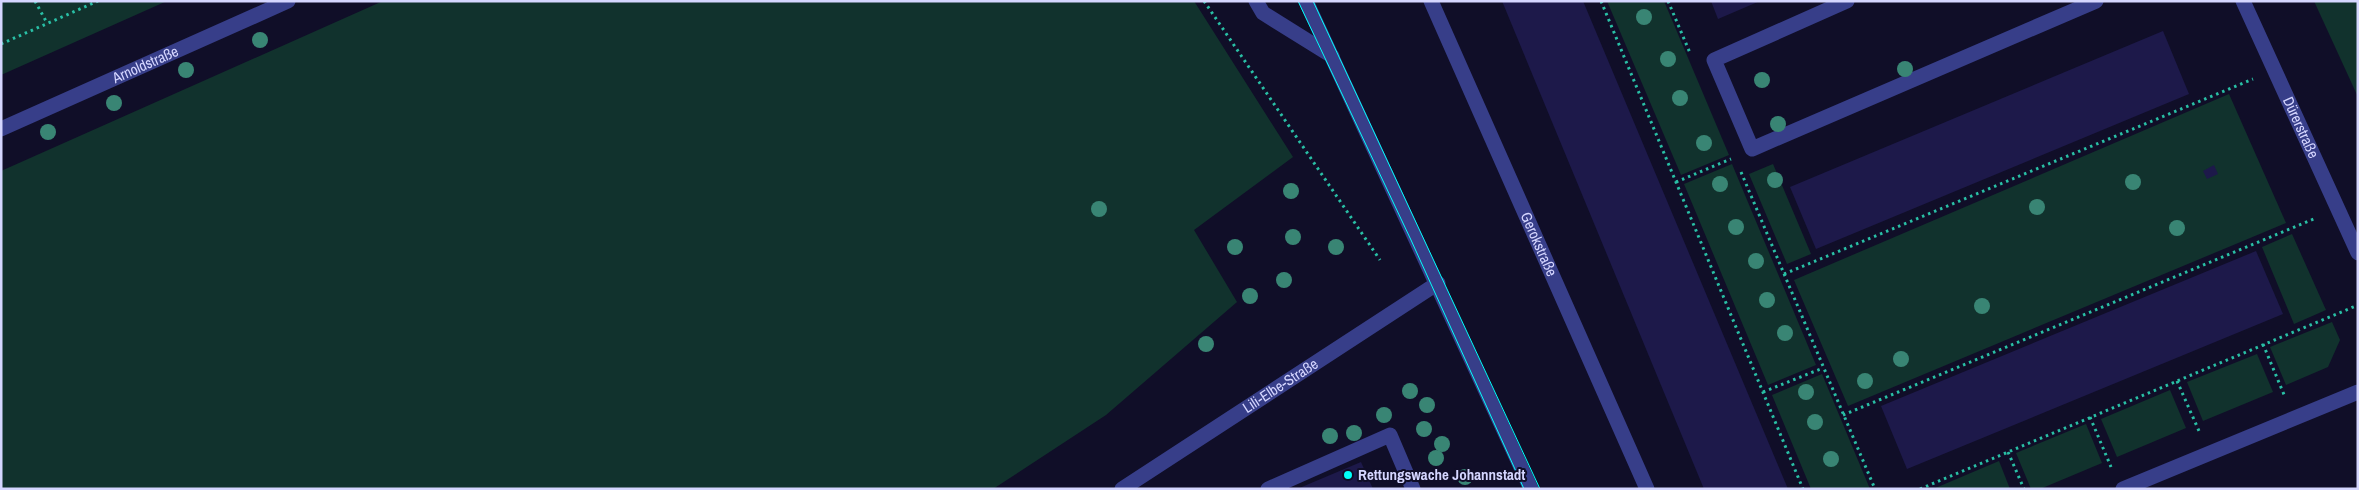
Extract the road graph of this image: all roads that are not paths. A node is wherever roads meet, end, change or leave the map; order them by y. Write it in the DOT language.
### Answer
graph roads {
  1 [pos="288,1"];
  2 [pos="1256,1"];
  3 [pos="1306,1"];
  4 [pos="1431,1"];
  5 [pos="1848,1"];
  6 [pos="2096,1"];
  7 [pos="2243,1"];
  8 [pos="1332,56"];
  9 [pos="1,129"];
  10 [pos="2358,253"];
  11 [pos="1438,283"];
  12 [pos="2358,392"];
  13 [pos="1122,489"];
  14 [pos="1268,489"];
  15 [pos="1413,489"];
  16 [pos="1531,489"];
  17 [pos="1647,489"];
  18 [pos="2123,489"];
  1 -- 9 [label="street, Arnoldstraße"];
  2 -- 8 [label="street"];
  3 -- 8 [label="street"];
  4 -- 17 [label="street, Gerokstraße"];
  5 -- 6 [label="street"];
  7 -- 10 [label="street, Dürerstraße"];
  8 -- 11 [label="street"];
  11 -- 13 [label="street, Lili-Elbe-Straße"];
  11 -- 16 [label="street"];
  12 -- 18 [label="street"];
  14 -- 15 [label="street"];
}
